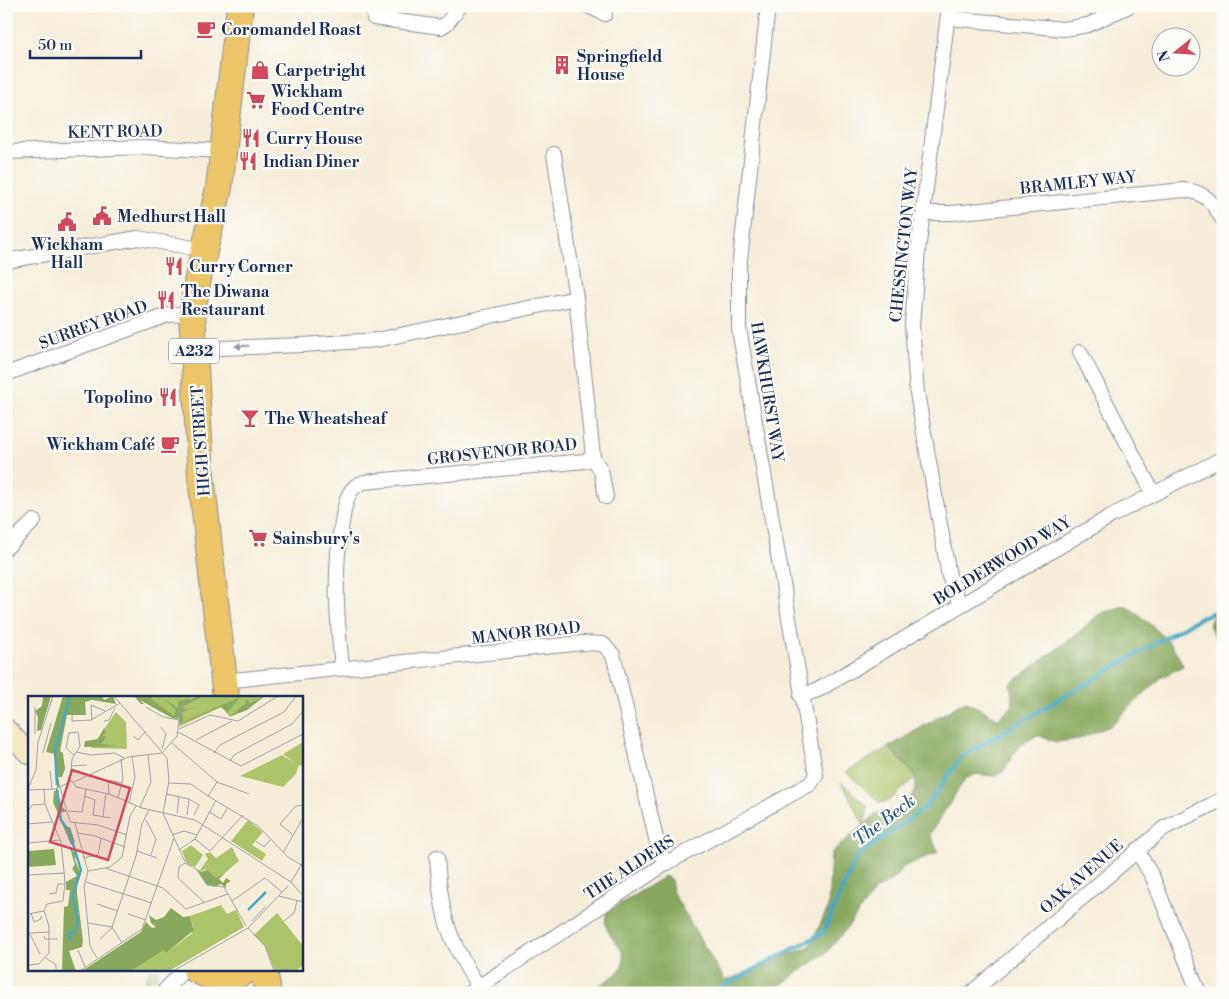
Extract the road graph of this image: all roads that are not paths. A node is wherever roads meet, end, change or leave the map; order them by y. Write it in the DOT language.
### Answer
graph roads {
  1 [pos="240,6"];
  2 [pos="460,6"];
  3 [pos="588,6"];
  4 [pos="768,6"];
  5 [pos="1129,6"];
  6 [pos="949,12"];
  7 [pos="605,14"];
  8 [pos="374,18"];
  9 [pos="224,151"];
  10 [pos="6,152"];
  11 [pos="554,154"];
  12 [pos="923,213"];
  13 [pos="1223,220"];
  14 [pos="205,250"];
  15 [pos="6,261"];
  16 [pos="576,298"];
  17 [pos="192,314"];
  18 [pos="194,348"];
  19 [pos="1080,352"];
  20 [pos="6,374"];
  21 [pos="592,457"];
  22 [pos="1223,458"];
  23 [pos="1153,493"];
  24 [pos="606,497"];
  25 [pos="34,521"];
  26 [pos="6,548"];
  27 [pos="960,604"];
  28 [pos="342,668"];
  29 [pos="225,690"];
  30 [pos="801,696"];
  31 [pos="6,729"];
  32 [pos="28,753"];
  33 [pos="814,780"];
  34 [pos="1223,799"];
  35 [pos="1137,850"];
  36 [pos="437,856"];
  37 [pos="664,864"];
  38 [pos="182,972"];
  39 [pos="202,972"];
  40 [pos="264,972"];
  41 [pos="243,980"];
  42 [pos="474,990"];
  43 [pos="162,993"];
  44 [pos="268,993"];
  45 [pos="971,993"];
  46 [pos="1199,993"];
  1 -- 9 [label="highway, HIGH STREET / A232"];
  2 -- 8 [label="street"];
  3 -- 7 [label="street"];
  4 -- 30 [label="street, HAWKHURST WAY"];
  5 -- 6 [label="street"];
  6 -- 12 [label="street, CHESSINGTON WAY"];
  9 -- 10 [label="street, KENT ROAD"];
  9 -- 14 [label="highway, HIGH STREET / A232"];
  11 -- 16 [label="street, GROSVENOR ROAD"];
  12 -- 13 [label="street, BRAMLEY WAY"];
  12 -- 27 [label="street, CHESSINGTON WAY"];
  14 -- 15 [label="street"];
  14 -- 17 [label="highway, HIGH STREET / A232"];
  16 -- 18 [label="street, one-way"];
  16 -- 21 [label="street, GROSVENOR ROAD"];
  17 -- 18 [label="highway, HIGH STREET / A232"];
  17 -- 20 [label="street, SURREY ROAD"];
  18 -- 29 [label="highway, HIGH STREET / A232"];
  19 -- 23 [label="street"];
  21 -- 24 [label="street"];
  21 -- 28 [label="street, GROSVENOR ROAD"];
  22 -- 23 [label="street, BOLDERWOOD WAY"];
  23 -- 27 [label="street, BOLDERWOOD WAY"];
  25 -- 26 [label="street"];
  27 -- 30 [label="street, BOLDERWOOD WAY"];
  28 -- 29 [label="street, MANOR ROAD"];
  28 -- 37 [label="street, MANOR ROAD"];
  30 -- 33 [label="street, HAWKHURST WAY"];
  31 -- 32 [label="street"];
  33 -- 37 [label="street, THE ALDERS"];
  34 -- 35 [label="street, OAK AVENUE"];
  35 -- 45 [label="street, OAK AVENUE"];
  35 -- 46 [label="street"];
  36 -- 42 [label="street"];
  37 -- 42 [label="street, THE ALDERS"];
  38 -- 43 [label="street"];
  39 -- 41 [label="highway"];
  40 -- 44 [label="highway"];
}
